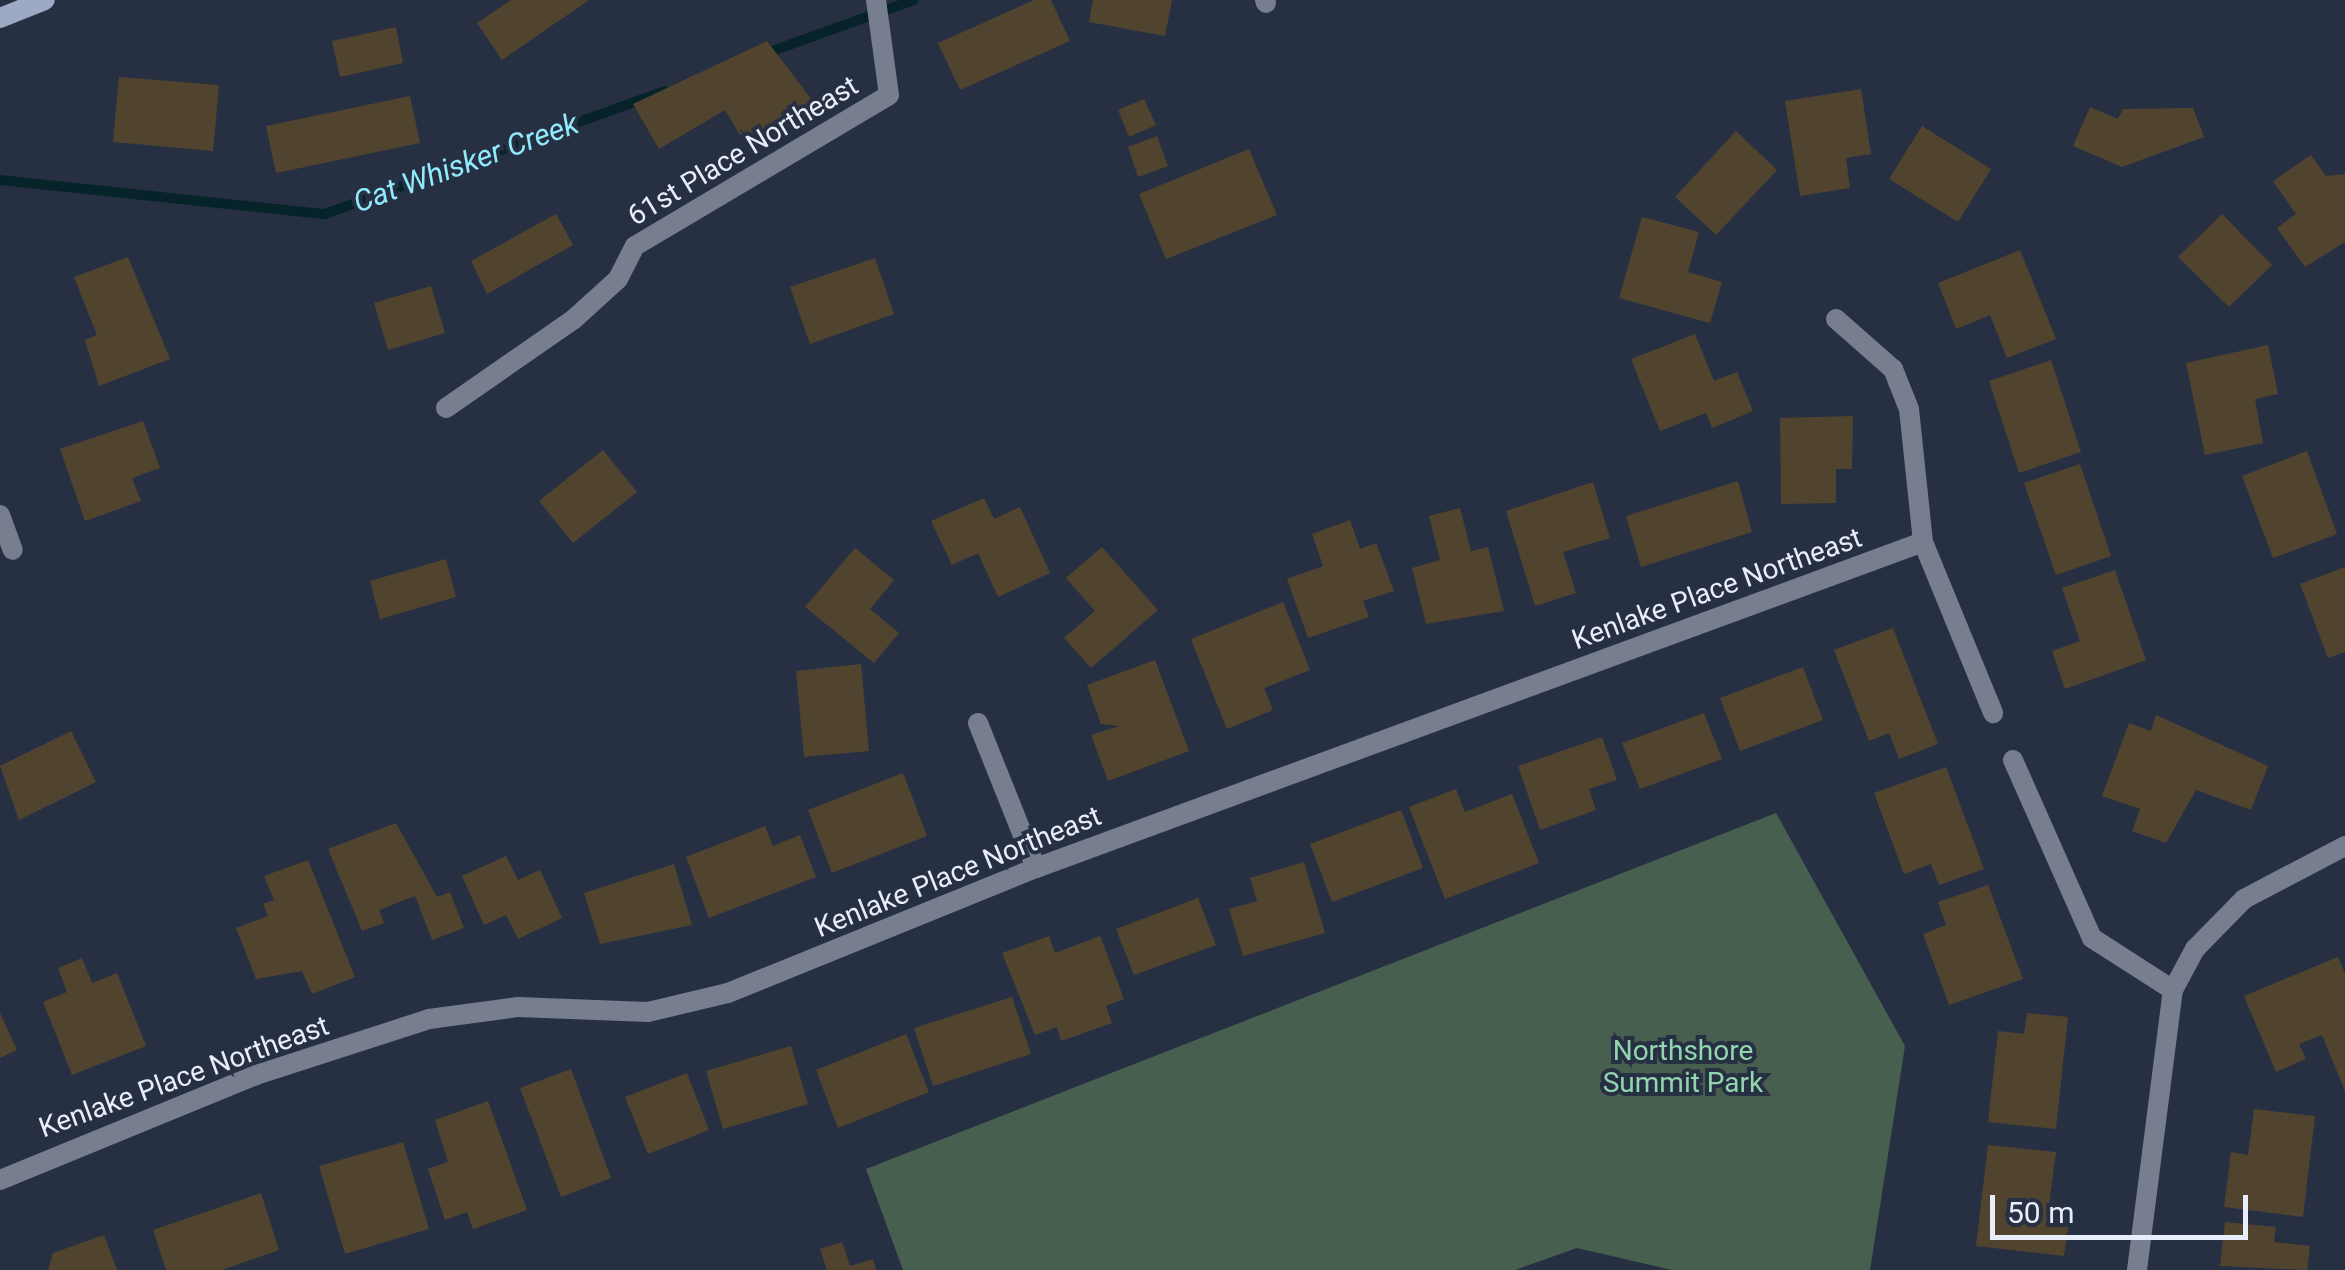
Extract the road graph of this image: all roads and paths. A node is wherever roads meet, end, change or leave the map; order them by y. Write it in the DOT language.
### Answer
graph roads {
  1 [pos="45,0"];
  2 [pos="876,0"];
  3 [pos="0,18"];
  4 [pos="1836,319"];
  5 [pos="446,408"];
  6 [pos="0,515"];
  7 [pos="1923,542"];
  8 [pos="6,555"];
  9 [pos="1993,713"];
  10 [pos="978,722"];
  11 [pos="2014,760"];
  12 [pos="2345,846"];
  13 [pos="1036,868"];
  14 [pos="2173,990"];
  15 [pos="0,1180"];
  16 [pos="2137,1270"];
  1 -- 3 [label="main road"];
  2 -- 5 [label="street, 61st Place Northeast"];
  4 -- 7 [label="street"];
  6 -- 8 [label="street"];
  7 -- 9 [label="street"];
  7 -- 13 [label="street, Kenlake Place Northeast"];
  10 -- 13 [label="street"];
  11 -- 14 [label="street"];
  12 -- 14 [label="street"];
  13 -- 15 [label="street, Kenlake Place Northeast"];
  14 -- 16 [label="street"];
}
